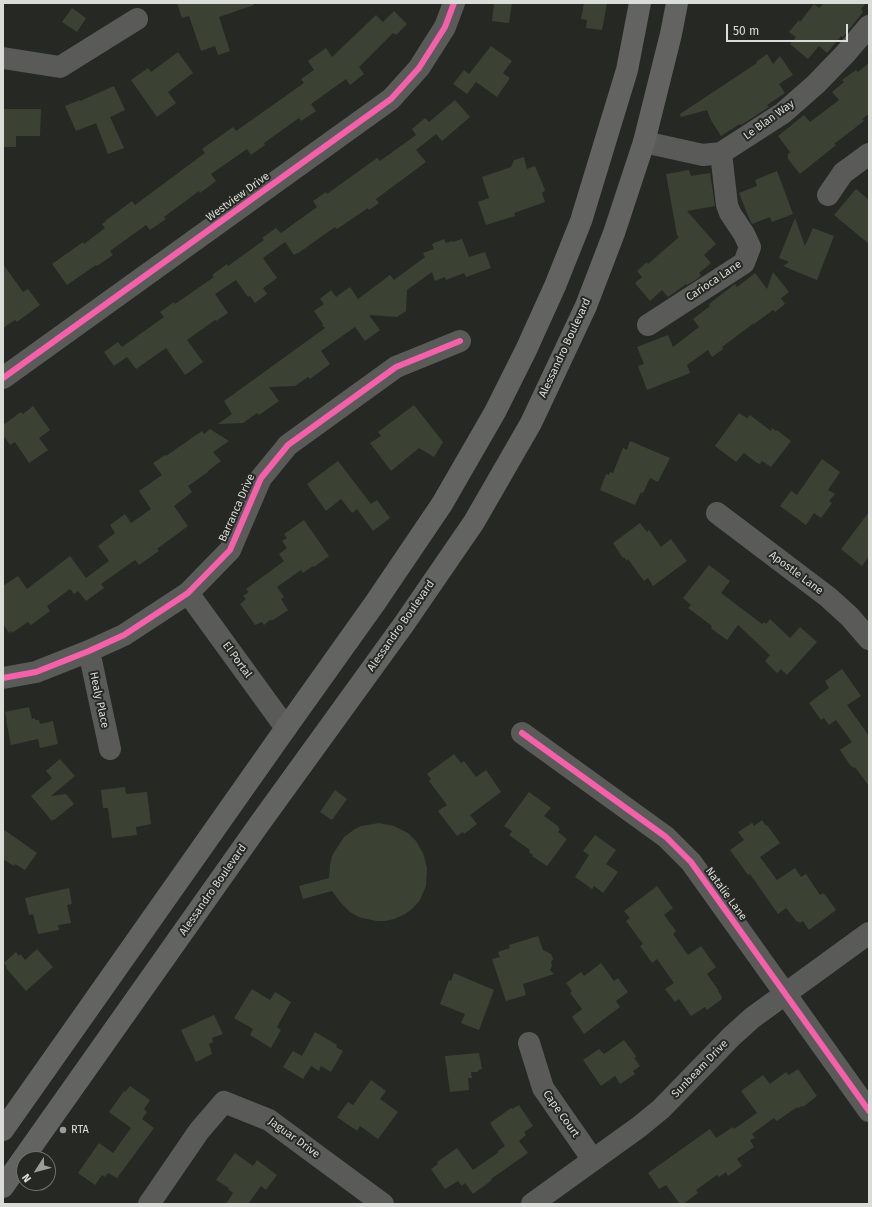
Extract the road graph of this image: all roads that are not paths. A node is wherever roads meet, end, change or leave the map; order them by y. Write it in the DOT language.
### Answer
graph roads {
  1 [pos="454,3"];
  2 [pos="640,3"];
  3 [pos="677,3"];
  4 [pos="138,19"];
  5 [pos="869,26"];
  6 [pos="3,58"];
  7 [pos="644,142"];
  8 [pos="721,153"];
  9 [pos="869,154"];
  10 [pos="828,195"];
  11 [pos="648,325"];
  12 [pos="460,341"];
  13 [pos="3,378"];
  14 [pos="717,513"];
  15 [pos="188,593"];
  16 [pos="869,639"];
  17 [pos="89,651"];
  18 [pos="3,678"];
  19 [pos="286,728"];
  20 [pos="522,733"];
  21 [pos="110,749"];
  22 [pos="869,933"];
  23 [pos="785,994"];
  24 [pos="529,1043"];
  25 [pos="869,1111"];
  26 [pos="3,1130"];
  27 [pos="593,1160"];
  28 [pos="3,1187"];
  29 [pos="149,1204"];
  30 [pos="382,1204"];
  31 [pos="532,1204"];
  1 -- 13 [label="street, Westview Drive"];
  2 -- 19 [label="main road"];
  3 -- 7 [label="main road, Alessandro Boulevard"];
  4 -- 6 [label="street"];
  5 -- 8 [label="street, Le Blan Way"];
  7 -- 8 [label="street, Le Blan Way"];
  7 -- 28 [label="main road, Alessandro Boulevard"];
  8 -- 11 [label="street, Carioca Lane"];
  9 -- 10 [label="street"];
  12 -- 15 [label="street, Barranca Drive"];
  14 -- 16 [label="street, Apostle Lane"];
  15 -- 17 [label="street, Barranca Drive"];
  15 -- 19 [label="street, El Portal"];
  17 -- 18 [label="street, Barranca Drive"];
  17 -- 21 [label="street, Healy Place"];
  19 -- 26 [label="main road"];
  20 -- 23 [label="street, Natalie Lane"];
  22 -- 23 [label="street, Sunbeam Drive"];
  23 -- 25 [label="street, Natalie Lane"];
  23 -- 27 [label="street, Sunbeam Drive"];
  24 -- 27 [label="street, Cape Court"];
  27 -- 31 [label="street, Sunbeam Drive"];
  29 -- 30 [label="street, Jaguar Drive"];
}
